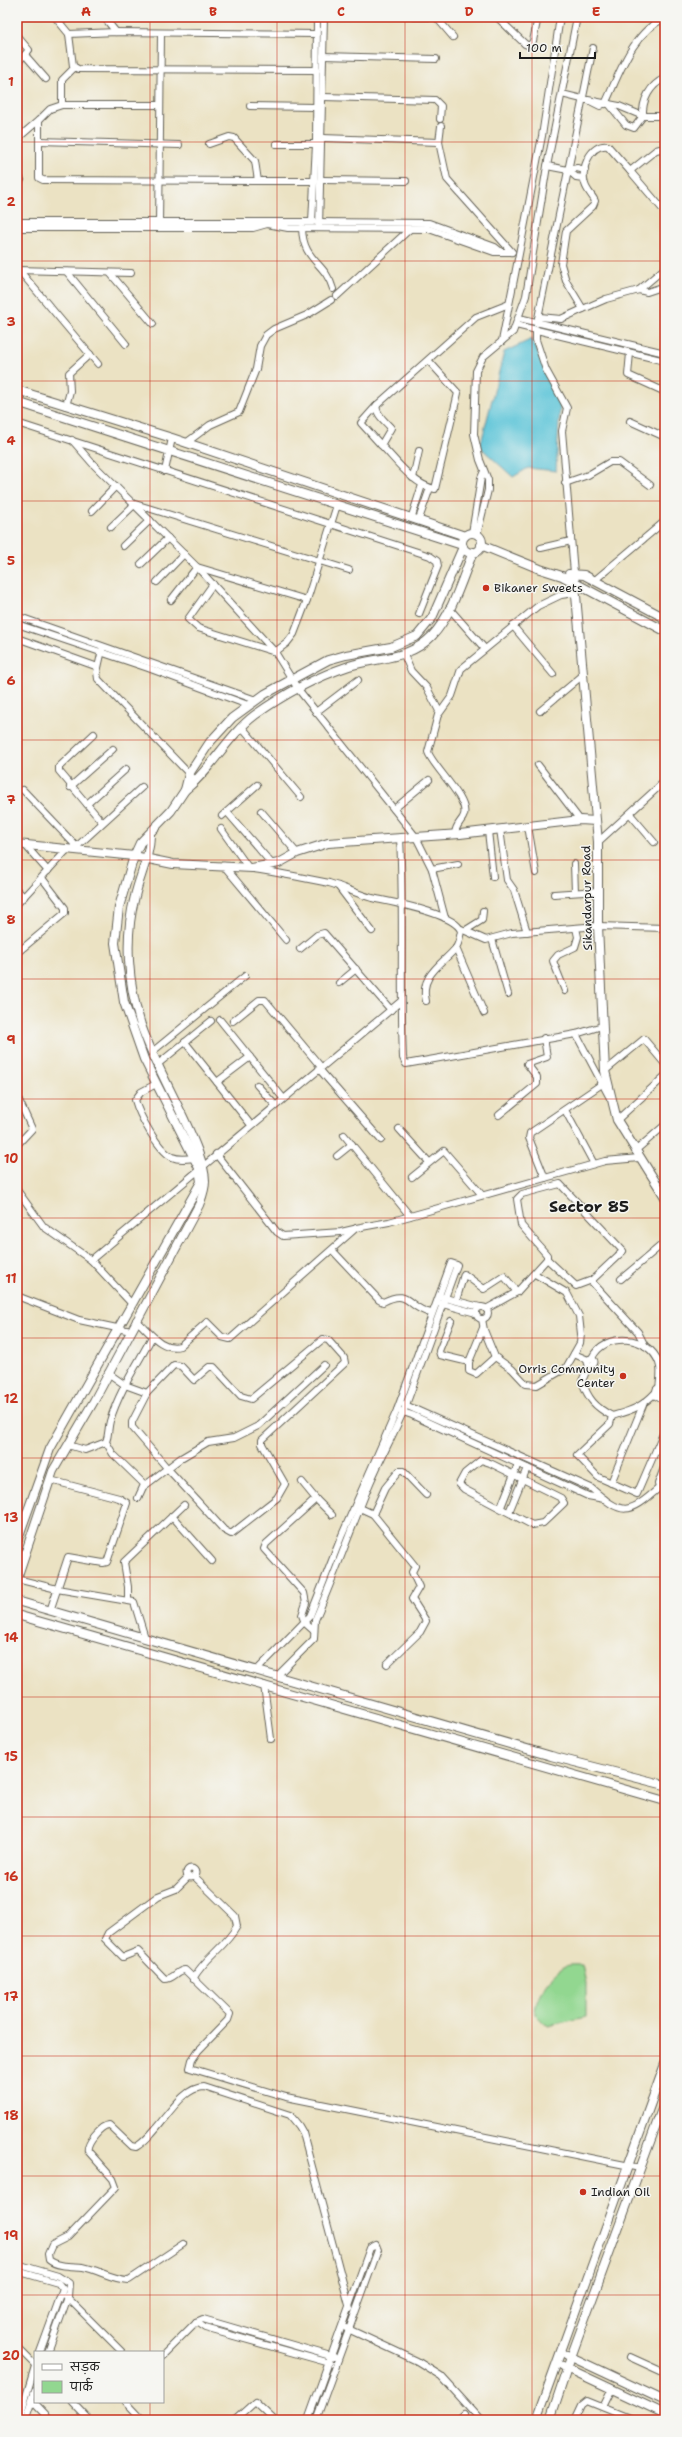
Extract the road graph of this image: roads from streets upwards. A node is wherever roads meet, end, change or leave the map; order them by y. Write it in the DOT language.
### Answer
graph roads {
  1 [pos="20,17"];
  2 [pos="55,17"];
  3 [pos="104,17"];
  4 [pos="316,17"];
  5 [pos="324,17"];
  6 [pos="414,17"];
  7 [pos="497,17"];
  8 [pos="538,17"];
  9 [pos="560,17"];
  10 [pos="577,17"];
  11 [pos="665,18"];
  12 [pos="17,21"];
  13 [pos="116,32"];
  14 [pos="161,33"];
  15 [pos="69,34"];
  16 [pos="316,34"];
  17 [pos="17,36"];
  18 [pos="453,37"];
  19 [pos="593,48"];
  20 [pos="26,55"];
  21 [pos="323,56"];
  22 [pos="436,59"];
  23 [pos="17,63"];
  24 [pos="74,68"];
  25 [pos="160,70"];
  26 [pos="317,70"];
  27 [pos="665,78"];
  28 [pos="46,79"];
  29 [pos="562,94"];
  30 [pos="323,97"];
  31 [pos="585,100"];
  32 [pos="606,104"];
  33 [pos="62,105"];
  34 [pos="160,105"];
  35 [pos="250,106"];
  36 [pos="316,107"];
  37 [pos="643,116"];
  38 [pos="665,116"];
  39 [pos="319,118"];
  40 [pos="440,119"];
  41 [pos="39,120"];
  42 [pos="441,126"];
  43 [pos="322,138"];
  44 [pos="17,139"];
  45 [pos="39,141"];
  46 [pos="439,142"];
  47 [pos="160,144"];
  48 [pos="209,144"];
  49 [pos="276,144"];
  50 [pos="316,144"];
  51 [pos="179,145"];
  52 [pos="665,151"];
  53 [pos="547,166"];
  54 [pos="568,170"];
  55 [pos="585,170"];
  56 [pos="630,171"];
  57 [pos="17,174"];
  58 [pos="584,178"];
  59 [pos="160,180"];
  60 [pos="258,181"];
  61 [pos="318,181"];
  62 [pos="406,181"];
  63 [pos="17,184"];
  64 [pos="665,212"];
  65 [pos="17,222"];
  66 [pos="264,223"];
  67 [pos="159,225"];
  68 [pos="316,225"];
  69 [pos="17,228"];
  70 [pos="302,228"];
  71 [pos="410,229"];
  72 [pos="500,251"];
  73 [pos="510,252"];
  74 [pos="518,254"];
  75 [pos="665,268"];
  76 [pos="18,270"];
  77 [pos="66,272"];
  78 [pos="110,273"];
  79 [pos="131,273"];
  80 [pos="665,286"];
  81 [pos="333,289"];
  82 [pos="639,290"];
  83 [pos="337,296"];
  84 [pos="331,300"];
  85 [pos="508,304"];
  86 [pos="582,309"];
  87 [pos="519,318"];
  88 [pos="538,323"];
  89 [pos="153,324"];
  90 [pos="516,325"];
  91 [pos="502,341"];
  92 [pos="126,344"];
  93 [pos="630,353"];
  94 [pos="665,353"];
  95 [pos="90,354"];
  96 [pos="428,360"];
  97 [pos="665,361"];
  98 [pos="98,364"];
  99 [pos="17,390"];
  100 [pos="660,390"];
  101 [pos="17,402"];
  102 [pos="66,406"];
  103 [pos="377,406"];
  104 [pos="630,421"];
  105 [pos="17,423"];
  106 [pos="172,438"];
  107 [pos="665,438"];
  108 [pos="72,440"];
  109 [pos="186,443"];
  110 [pos="381,444"];
  111 [pos="170,451"];
  112 [pos="419,451"];
  113 [pos="165,471"];
  114 [pos="413,478"];
  115 [pos="565,484"];
  116 [pos="422,485"];
  117 [pos="650,485"];
  118 [pos="116,486"];
  119 [pos="430,488"];
  120 [pos="135,504"];
  121 [pos="337,504"];
  122 [pos="92,511"];
  123 [pos="415,518"];
  124 [pos="150,520"];
  125 [pos="665,521"];
  126 [pos="331,525"];
  127 [pos="111,527"];
  128 [pos="471,534"];
  129 [pos="168,538"];
  130 [pos="571,541"];
  131 [pos="481,545"];
  132 [pos="123,546"];
  133 [pos="463,546"];
  134 [pos="541,548"];
  135 [pos="473,552"];
  136 [pos="184,554"];
  137 [pos="320,562"];
  138 [pos="141,564"];
  139 [pos="197,567"];
  140 [pos="349,570"];
  141 [pos="574,573"];
  142 [pos="562,576"];
  143 [pos="595,580"];
  144 [pos="157,582"];
  145 [pos="575,583"];
  146 [pos="213,584"];
  147 [pos="575,594"];
  148 [pos="171,600"];
  149 [pos="307,600"];
  150 [pos="449,608"];
  151 [pos="419,614"];
  152 [pos="17,616"];
  153 [pos="665,618"];
  154 [pos="17,624"];
  155 [pos="513,626"];
  156 [pos="665,632"];
  157 [pos="17,638"];
  158 [pos="102,646"];
  159 [pos="485,649"];
  160 [pos="275,652"];
  161 [pos="102,653"];
  162 [pos="404,655"];
  163 [pos="98,666"];
  164 [pos="553,674"];
  165 [pos="583,675"];
  166 [pos="291,679"];
  167 [pos="358,680"];
  168 [pos="298,689"];
  169 [pos="256,700"];
  170 [pos="248,705"];
  171 [pos="540,711"];
  172 [pos="316,712"];
  173 [pos="439,714"];
  174 [pos="242,726"];
  175 [pos="94,734"];
  176 [pos="113,749"];
  177 [pos="538,765"];
  178 [pos="126,768"];
  179 [pos="189,774"];
  180 [pos="428,780"];
  181 [pos="196,781"];
  182 [pos="665,781"];
  183 [pos="257,785"];
  184 [pos="70,787"];
  185 [pos="142,787"];
  186 [pos="23,790"];
  187 [pos="185,790"];
  188 [pos="301,798"];
  189 [pos="87,804"];
  190 [pos="394,809"];
  191 [pos="260,811"];
  192 [pos="630,814"];
  193 [pos="580,820"];
  194 [pos="596,821"];
  195 [pos="102,822"];
  196 [pos="528,826"];
  197 [pos="221,829"];
  198 [pos="500,829"];
  199 [pos="488,831"];
  200 [pos="455,834"];
  201 [pos="150,835"];
  202 [pos="416,837"];
  203 [pos="400,838"];
  204 [pos="598,842"];
  205 [pos="654,842"];
  206 [pos="21,844"];
  207 [pos="71,850"];
  208 [pos="297,853"];
  209 [pos="134,856"];
  210 [pos="146,859"];
  211 [pos="272,864"];
  212 [pos="458,864"];
  213 [pos="574,864"];
  214 [pos="224,866"];
  215 [pos="250,868"];
  216 [pos="432,869"];
  217 [pos="48,871"];
  218 [pos="536,873"];
  219 [pos="493,877"];
  220 [pos="42,878"];
  221 [pos="338,886"];
  222 [pos="17,890"];
  223 [pos="598,891"];
  224 [pos="575,892"];
  225 [pos="554,894"];
  226 [pos="24,897"];
  227 [pos="17,904"];
  228 [pos="403,904"];
  229 [pos="483,911"];
  230 [pos="444,918"];
  231 [pos="598,926"];
  232 [pos="576,928"];
  233 [pos="665,928"];
  234 [pos="463,929"];
  235 [pos="372,931"];
  236 [pos="527,932"];
  237 [pos="492,939"];
  238 [pos="286,940"];
  239 [pos="456,948"];
  240 [pos="300,949"];
  241 [pos="17,953"];
  242 [pos="356,969"];
  243 [pos="245,976"];
  244 [pos="339,983"];
  245 [pos="565,991"];
  246 [pos="508,994"];
  247 [pos="426,1001"];
  248 [pos="400,1002"];
  249 [pos="391,1010"];
  250 [pos="484,1013"];
  251 [pos="220,1020"];
  252 [pos="211,1021"];
  253 [pos="233,1021"];
  254 [pos="602,1026"];
  255 [pos="576,1034"];
  256 [pos="544,1038"];
  257 [pos="185,1042"];
  258 [pos="152,1052"];
  259 [pos="250,1057"];
  260 [pos="158,1064"];
  261 [pos="665,1064"];
  262 [pos="320,1068"];
  263 [pos="605,1071"];
  264 [pos="665,1076"];
  265 [pos="217,1082"];
  266 [pos="156,1084"];
  267 [pos="602,1084"];
  268 [pos="257,1085"];
  269 [pos="17,1096"];
  270 [pos="284,1098"];
  271 [pos="611,1100"];
  272 [pos="276,1105"];
  273 [pos="565,1110"];
  274 [pos="499,1115"];
  275 [pos="617,1120"];
  276 [pos="251,1125"];
  277 [pos="665,1125"];
  278 [pos="399,1129"];
  279 [pos="344,1135"];
  280 [pos="381,1140"];
  281 [pos="352,1144"];
  282 [pos="17,1145"];
  283 [pos="216,1154"];
  284 [pos="637,1154"];
  285 [pos="337,1156"];
  286 [pos="194,1158"];
  287 [pos="428,1162"];
  288 [pos="594,1164"];
  289 [pos="201,1167"];
  290 [pos="412,1177"];
  291 [pos="545,1178"];
  292 [pos="17,1190"];
  293 [pos="482,1194"];
  294 [pos="665,1197"];
  295 [pos="20,1199"];
  296 [pos="410,1216"];
  297 [pos="356,1228"];
  298 [pos="665,1242"];
  299 [pos="334,1252"];
  300 [pos="547,1259"];
  301 [pos="91,1260"];
  302 [pos="535,1274"];
  303 [pos="621,1279"];
  304 [pos="592,1280"];
  305 [pos="517,1292"];
  306 [pos="17,1296"];
  307 [pos="436,1299"];
  308 [pos="443,1301"];
  309 [pos="456,1301"];
  310 [pos="132,1303"];
  311 [pos="480,1310"];
  312 [pos="431,1313"];
  313 [pos="482,1319"];
  314 [pos="136,1320"];
  315 [pos="451,1321"];
  316 [pos="117,1328"];
  317 [pos="483,1328"];
  318 [pos="131,1331"];
  319 [pos="152,1337"];
  320 [pos="646,1346"];
  321 [pos="574,1354"];
  322 [pos="495,1357"];
  323 [pos="590,1361"];
  324 [pos="469,1362"];
  325 [pos="324,1365"];
  326 [pos="108,1373"];
  327 [pos="126,1386"];
  328 [pos="660,1392"];
  329 [pos="147,1393"];
  330 [pos="665,1401"];
  331 [pos="403,1404"];
  332 [pos="643,1406"];
  333 [pos="400,1411"];
  334 [pos="612,1416"];
  335 [pos="665,1430"];
  336 [pos="106,1442"];
  337 [pos="68,1445"];
  338 [pos="518,1464"];
  339 [pos="665,1465"];
  340 [pos="527,1468"];
  341 [pos="168,1469"];
  342 [pos="514,1475"];
  343 [pos="522,1479"];
  344 [pos="50,1480"];
  345 [pos="665,1480"];
  346 [pos="302,1482"];
  347 [pos="611,1483"];
  348 [pos="145,1485"];
  349 [pos="659,1488"];
  350 [pos="364,1490"];
  351 [pos="426,1494"];
  352 [pos="138,1498"];
  353 [pos="316,1499"];
  354 [pos="604,1499"];
  355 [pos="363,1500"];
  356 [pos="184,1505"];
  357 [pos="376,1507"];
  358 [pos="501,1507"];
  359 [pos="360,1508"];
  360 [pos="509,1512"];
  361 [pos="373,1514"];
  362 [pos="332,1515"];
  363 [pos="172,1516"];
  364 [pos="17,1541"];
  365 [pos="212,1561"];
  366 [pos="17,1578"];
  367 [pos="57,1589"];
  368 [pos="17,1601"];
  369 [pos="128,1601"];
  370 [pos="50,1611"];
  371 [pos="17,1615"];
  372 [pos="305,1623"];
  373 [pos="314,1631"];
  374 [pos="145,1638"];
  375 [pos="387,1664"];
  376 [pos="257,1670"];
  377 [pos="277,1676"];
  378 [pos="264,1685"];
  379 [pos="366,1702"];
  380 [pos="363,1715"];
  381 [pos="271,1739"];
  382 [pos="665,1785"];
  383 [pos="665,1801"];
  384 [pos="193,1979"];
  385 [pos="665,2064"];
  386 [pos="665,2101"];
  387 [pos="627,2169"];
  388 [pos="639,2172"];
  389 [pos="183,2244"];
  390 [pos="17,2264"];
  391 [pos="17,2271"];
  392 [pos="65,2284"];
  393 [pos="65,2296"];
  394 [pos="350,2308"];
  395 [pos="196,2322"];
  396 [pos="343,2326"];
  397 [pos="349,2330"];
  398 [pos="17,2347"];
  399 [pos="40,2351"];
  400 [pos="48,2351"];
  401 [pos="121,2351"];
  402 [pos="561,2352"];
  403 [pos="164,2354"];
  404 [pos="334,2357"];
  405 [pos="571,2357"];
  406 [pos="630,2357"];
  407 [pos="331,2364"];
  408 [pos="557,2364"];
  409 [pos="34,2365"];
  410 [pos="567,2368"];
  411 [pos="34,2369"];
  412 [pos="665,2373"];
  413 [pos="612,2389"];
  414 [pos="34,2393"];
  415 [pos="32,2400"];
  416 [pos="665,2401"];
  417 [pos="35,2403"];
  418 [pos="73,2403"];
  419 [pos="127,2403"];
  420 [pos="603,2407"];
  421 [pos="464,2414"];
  422 [pos="665,2414"];
  423 [pos="20,2417"];
  424 [pos="51,2420"];
  425 [pos="89,2420"];
  426 [pos="143,2420"];
  427 [pos="235,2420"];
  428 [pos="274,2420"];
  429 [pos="308,2420"];
  430 [pos="316,2420"];
  431 [pos="458,2420"];
  432 [pos="481,2420"];
  433 [pos="536,2420"];
  434 [pos="550,2420"];
  435 [pos="575,2420"];
  436 [pos="634,2420"];
  1 -- 12 [label="street"];
  2 -- 15 [label="street"];
  3 -- 13 [label="street"];
  4 -- 16 [label="street"];
  5 -- 21 [label="street"];
  6 -- 18 [label="street"];
  7 -- 8 [label="street"];
  9 -- 74 [label="street"];
  10 -- 29 [label="street"];
  11 -- 32 [label="street"];
  13 -- 14 [label="street"];
  13 -- 15 [label="street"];
  14 -- 16 [label="street"];
  14 -- 25 [label="street"];
  15 -- 24 [label="street"];
  16 -- 26 [label="street"];
  17 -- 20 [label="street"];
  19 -- 31 [label="street"];
  20 -- 23 [label="street"];
  20 -- 28 [label="street"];
  21 -- 22 [label="street"];
  21 -- 30 [label="street"];
  24 -- 25 [label="street"];
  24 -- 33 [label="street"];
  25 -- 26 [label="street"];
  25 -- 34 [label="street"];
  26 -- 36 [label="street"];
  27 -- 37 [label="street"];
  29 -- 31 [label="street"];
  29 -- 53 [label="street"];
  30 -- 39 [label="street"];
  30 -- 40 [label="street"];
  31 -- 32 [label="street"];
  31 -- 54 [label="street"];
  32 -- 37 [label="street"];
  32 -- 37 [label="street"];
  33 -- 34 [label="street"];
  33 -- 41 [label="street"];
  34 -- 47 [label="street"];
  35 -- 36 [label="street"];
  36 -- 39 [label="street"];
  37 -- 38 [label="street"];
  39 -- 43 [label="street"];
  39 -- 50 [label="street"];
  41 -- 44 [label="street"];
  41 -- 45 [label="street"];
  42 -- 46 [label="street"];
  43 -- 46 [label="street"];
  43 -- 61 [label="street"];
  45 -- 47 [label="street"];
  45 -- 59 [label="street"];
  46 -- 73 [label="street"];
  47 -- 51 [label="street"];
  47 -- 59 [label="street"];
  48 -- 60 [label="street"];
  49 -- 50 [label="street"];
  50 -- 61 [label="street"];
  52 -- 56 [label="street"];
  53 -- 54 [label="street"];
  53 -- 87 [label="street"];
  54 -- 55 [label="street"];
  54 -- 58 [label="street"];
  54 -- 88 [label="street"];
  55 -- 56 [label="street"];
  55 -- 58 [label="street"];
  56 -- 64 [label="street"];
  57 -- 63 [label="street"];
  58 -- 86 [label="street"];
  59 -- 60 [label="street"];
  59 -- 67 [label="street"];
  60 -- 61 [label="street"];
  61 -- 62 [label="street"];
  61 -- 68 [label="street"];
  65 -- 67 [label="street"];
  66 -- 67 [label="street"];
  66 -- 68 [label="street"];
  66 -- 70 [label="street"];
  67 -- 69 [label="street"];
  68 -- 70 [label="street"];
  68 -- 71 [label="street"];
  68 -- 72 [label="street"];
  70 -- 81 [label="street"];
  71 -- 72 [label="street"];
  71 -- 83 [label="street"];
  72 -- 73 [label="street"];
  73 -- 74 [label="street"];
  74 -- 85 [label="street"];
  75 -- 82 [label="street"];
  76 -- 77 [label="street"];
  76 -- 95 [label="street"];
  77 -- 78 [label="street"];
  77 -- 92 [label="street"];
  78 -- 79 [label="street"];
  78 -- 89 [label="street"];
  80 -- 82 [label="street"];
  82 -- 86 [label="street"];
  84 -- 109 [label="street"];
  85 -- 91 [label="street"];
  85 -- 96 [label="street"];
  86 -- 88 [label="street"];
  87 -- 88 [label="street"];
  87 -- 90 [label="street"];
  88 -- 90 [label="street"];
  88 -- 93 [label="street"];
  88 -- 94 [label="street"];
  88 -- 115 [label="street"];
  90 -- 91 [label="street"];
  91 -- 128 [label="street"];
  93 -- 97 [label="street"];
  93 -- 100 [label="street"];
  95 -- 98 [label="street"];
  95 -- 102 [label="street"];
  96 -- 103 [label="street"];
  96 -- 119 [label="street"];
  99 -- 102 [label="street"];
  101 -- 111 [label="street"];
  102 -- 106 [label="street"];
  103 -- 110 [label="street"];
  103 -- 110 [label="street"];
  104 -- 107 [label="street"];
  105 -- 108 [label="street"];
  106 -- 109 [label="street"];
  106 -- 111 [label="street"];
  108 -- 113 [label="street"];
  108 -- 118 [label="street"];
  109 -- 123 [label="street"];
  110 -- 114 [label="street"];
  111 -- 113 [label="street"];
  111 -- 121 [label="street"];
  112 -- 114 [label="street"];
  113 -- 126 [label="street"];
  114 -- 116 [label="street"];
  115 -- 117 [label="street"];
  115 -- 130 [label="street"];
  116 -- 119 [label="street"];
  116 -- 123 [label="street"];
  118 -- 120 [label="street"];
  118 -- 122 [label="street"];
  119 -- 123 [label="street"];
  120 -- 124 [label="street"];
  120 -- 127 [label="street"];
  120 -- 137 [label="street"];
  121 -- 126 [label="street"];
  121 -- 133 [label="street"];
  123 -- 128 [label="street"];
  124 -- 129 [label="street"];
  124 -- 132 [label="street"];
  125 -- 143 [label="street"];
  126 -- 137 [label="street"];
  126 -- 151 [label="street"];
  128 -- 131 [label="street"];
  128 -- 133 [label="street"];
  129 -- 136 [label="street"];
  129 -- 138 [label="street"];
  130 -- 134 [label="street"];
  130 -- 141 [label="street"];
  131 -- 135 [label="street"];
  131 -- 142 [label="street"];
  133 -- 135 [label="street"];
  133 -- 166 [label="street"];
  135 -- 150 [label="street"];
  136 -- 139 [label="street"];
  136 -- 144 [label="street"];
  137 -- 140 [label="street"];
  137 -- 149 [label="street"];
  139 -- 146 [label="street"];
  139 -- 148 [label="street"];
  139 -- 149 [label="street"];
  141 -- 142 [label="street"];
  141 -- 143 [label="street"];
  141 -- 145 [label="street, Sikandarpur Road"];
  142 -- 145 [label="street"];
  143 -- 153 [label="street"];
  145 -- 147 [label="street, Sikandarpur Road"];
  145 -- 156 [label="street"];
  146 -- 160 [label="street"];
  146 -- 160 [label="street"];
  147 -- 155 [label="street"];
  147 -- 165 [label="street, Sikandarpur Road"];
  149 -- 160 [label="street"];
  150 -- 159 [label="street"];
  150 -- 162 [label="street"];
  152 -- 158 [label="street"];
  154 -- 161 [label="street"];
  155 -- 159 [label="street"];
  155 -- 164 [label="street"];
  157 -- 163 [label="street"];
  158 -- 161 [label="street"];
  158 -- 169 [label="street"];
  159 -- 173 [label="street"];
  160 -- 166 [label="street"];
  161 -- 163 [label="street"];
  161 -- 170 [label="street"];
  162 -- 168 [label="street"];
  162 -- 173 [label="street"];
  163 -- 179 [label="street"];
  165 -- 171 [label="street"];
  165 -- 194 [label="street, Sikandarpur Road"];
  166 -- 168 [label="street"];
  166 -- 169 [label="street"];
  167 -- 172 [label="street"];
  168 -- 172 [label="street"];
  168 -- 174 [label="street"];
  169 -- 170 [label="street"];
  170 -- 179 [label="street"];
  172 -- 190 [label="street"];
  173 -- 200 [label="street"];
  174 -- 181 [label="street"];
  174 -- 188 [label="street"];
  175 -- 184 [label="street"];
  176 -- 184 [label="street"];
  177 -- 193 [label="street"];
  178 -- 189 [label="street"];
  179 -- 181 [label="street"];
  179 -- 187 [label="street"];
  180 -- 190 [label="street"];
  181 -- 187 [label="street"];
  182 -- 192 [label="street"];
  183 -- 211 [label="street"];
  184 -- 189 [label="street"];
  185 -- 195 [label="street"];
  186 -- 207 [label="street"];
  187 -- 201 [label="street"];
  189 -- 195 [label="street"];
  190 -- 202 [label="street"];
  191 -- 208 [label="street"];
  192 -- 204 [label="street"];
  192 -- 205 [label="street"];
  193 -- 194 [label="street"];
  193 -- 196 [label="street"];
  194 -- 204 [label="street, Sikandarpur Road"];
  195 -- 207 [label="street"];
  196 -- 198 [label="street"];
  196 -- 218 [label="street"];
  197 -- 215 [label="street"];
  198 -- 199 [label="street"];
  198 -- 236 [label="street"];
  199 -- 200 [label="street"];
  199 -- 219 [label="street"];
  200 -- 202 [label="street"];
  201 -- 209 [label="street"];
  201 -- 210 [label="street"];
  202 -- 203 [label="street"];
  202 -- 216 [label="street"];
  203 -- 208 [label="street"];
  203 -- 228 [label="street"];
  204 -- 223 [label="street, Sikandarpur Road"];
  206 -- 207 [label="street"];
  206 -- 217 [label="street"];
  207 -- 209 [label="street"];
  207 -- 217 [label="street"];
  208 -- 211 [label="street"];
  209 -- 210 [label="street"];
  209 -- 266 [label="street"];
  210 -- 214 [label="street"];
  210 -- 258 [label="street"];
  211 -- 215 [label="street"];
  212 -- 216 [label="street"];
  213 -- 224 [label="street"];
  214 -- 215 [label="street"];
  214 -- 238 [label="street"];
  215 -- 221 [label="street"];
  216 -- 230 [label="street"];
  217 -- 220 [label="street"];
  220 -- 226 [label="street"];
  220 -- 241 [label="street"];
  221 -- 228 [label="street"];
  221 -- 235 [label="street"];
  222 -- 226 [label="street"];
  223 -- 224 [label="street"];
  223 -- 231 [label="street, Sikandarpur Road"];
  224 -- 225 [label="street"];
  226 -- 227 [label="street"];
  228 -- 230 [label="street"];
  228 -- 248 [label="street"];
  229 -- 234 [label="street"];
  230 -- 234 [label="street"];
  231 -- 232 [label="street"];
  231 -- 233 [label="street"];
  231 -- 254 [label="street, Sikandarpur Road"];
  232 -- 236 [label="street"];
  232 -- 245 [label="street"];
  234 -- 237 [label="street"];
  234 -- 239 [label="street"];
  236 -- 237 [label="street"];
  237 -- 246 [label="street"];
  239 -- 247 [label="street"];
  239 -- 250 [label="street"];
  240 -- 242 [label="street"];
  242 -- 244 [label="street"];
  242 -- 249 [label="street"];
  243 -- 258 [label="street"];
  248 -- 249 [label="street"];
  248 -- 256 [label="street"];
  249 -- 262 [label="street"];
  251 -- 259 [label="street"];
  252 -- 257 [label="street"];
  253 -- 262 [label="street"];
  254 -- 255 [label="street"];
  254 -- 263 [label="street, Sikandarpur Road"];
  255 -- 256 [label="street"];
  255 -- 267 [label="street"];
  256 -- 274 [label="street"];
  257 -- 260 [label="street"];
  257 -- 265 [label="street"];
  258 -- 260 [label="street"];
  259 -- 265 [label="street"];
  259 -- 270 [label="street"];
  260 -- 289 [label="street"];
  261 -- 263 [label="street"];
  262 -- 270 [label="street"];
  262 -- 280 [label="street"];
  263 -- 271 [label="street, Sikandarpur Road"];
  264 -- 275 [label="street"];
  265 -- 276 [label="street"];
  266 -- 286 [label="street"];
  266 -- 286 [label="street"];
  267 -- 271 [label="street"];
  267 -- 273 [label="street"];
  268 -- 272 [label="street"];
  269 -- 282 [label="street"];
  270 -- 272 [label="street"];
  271 -- 275 [label="street, Sikandarpur Road"];
  272 -- 276 [label="street"];
  273 -- 288 [label="street"];
  273 -- 291 [label="street"];
  275 -- 284 [label="street, Sikandarpur Road"];
  276 -- 283 [label="street"];
  277 -- 284 [label="street"];
  278 -- 287 [label="street"];
  279 -- 281 [label="street"];
  281 -- 285 [label="street"];
  281 -- 296 [label="street"];
  283 -- 289 [label="street"];
  283 -- 297 [label="street"];
  284 -- 288 [label="street"];
  284 -- 294 [label="street, Sikandarpur Road"];
  286 -- 289 [label="street"];
  287 -- 290 [label="street"];
  287 -- 293 [label="street"];
  288 -- 291 [label="street"];
  289 -- 301 [label="street"];
  289 -- 310 [label="street"];
  289 -- 314 [label="street"];
  291 -- 293 [label="street"];
  292 -- 295 [label="street"];
  293 -- 296 [label="street"];
  295 -- 301 [label="street"];
  296 -- 297 [label="street"];
  297 -- 319 [label="street"];
  298 -- 303 [label="street"];
  299 -- 312 [label="street"];
  300 -- 302 [label="street"];
  300 -- 304 [label="street"];
  300 -- 304 [label="street"];
  301 -- 310 [label="street"];
  302 -- 305 [label="street"];
  302 -- 321 [label="street"];
  304 -- 320 [label="street"];
  305 -- 309 [label="street"];
  305 -- 311 [label="street"];
  306 -- 316 [label="street"];
  307 -- 308 [label="street"];
  307 -- 308 [label="street"];
  307 -- 312 [label="street"];
  308 -- 309 [label="street"];
  308 -- 311 [label="street"];
  308 -- 331 [label="street"];
  309 -- 311 [label="street"];
  310 -- 316 [label="street"];
  311 -- 313 [label="street"];
  311 -- 313 [label="street"];
  312 -- 331 [label="street"];
  313 -- 317 [label="street"];
  314 -- 318 [label="street"];
  314 -- 319 [label="street"];
  315 -- 324 [label="street"];
  316 -- 318 [label="street"];
  316 -- 364 [label="street"];
  317 -- 322 [label="street"];
  317 -- 324 [label="street"];
  318 -- 326 [label="street"];
  319 -- 327 [label="street"];
  320 -- 323 [label="street"];
  320 -- 328 [label="street"];
  321 -- 322 [label="street"];
  321 -- 323 [label="street"];
  322 -- 324 [label="street"];
  323 -- 334 [label="street"];
  325 -- 341 [label="street"];
  326 -- 327 [label="street"];
  326 -- 337 [label="street"];
  327 -- 329 [label="street"];
  327 -- 336 [label="street"];
  328 -- 330 [label="street"];
  328 -- 332 [label="street"];
  329 -- 341 [label="street"];
  329 -- 341 [label="street"];
  331 -- 333 [label="street"];
  331 -- 354 [label="street"];
  332 -- 334 [label="street"];
  332 -- 347 [label="street"];
  333 -- 338 [label="street"];
  333 -- 350 [label="street"];
  334 -- 347 [label="street"];
  335 -- 347 [label="street"];
  336 -- 337 [label="street"];
  336 -- 348 [label="street"];
  337 -- 344 [label="street"];
  338 -- 340 [label="street"];
  338 -- 342 [label="street"];
  339 -- 349 [label="street"];
  340 -- 343 [label="street"];
  340 -- 354 [label="street"];
  341 -- 348 [label="street"];
  342 -- 343 [label="street"];
  342 -- 358 [label="street"];
  342 -- 358 [label="street"];
  343 -- 360 [label="street"];
  343 -- 360 [label="street"];
  344 -- 366 [label="street"];
  344 -- 367 [label="street"];
  345 -- 349 [label="street"];
  346 -- 353 [label="street"];
  348 -- 352 [label="street"];
  349 -- 354 [label="street"];
  350 -- 355 [label="street"];
  350 -- 372 [label="street"];
  351 -- 357 [label="street"];
  353 -- 362 [label="street"];
  353 -- 372 [label="street"];
  355 -- 357 [label="street"];
  355 -- 359 [label="street"];
  356 -- 363 [label="street"];
  357 -- 361 [label="street"];
  358 -- 360 [label="street"];
  359 -- 361 [label="street"];
  359 -- 373 [label="street"];
  361 -- 375 [label="street"];
  363 -- 365 [label="street"];
  363 -- 369 [label="street"];
  366 -- 367 [label="street"];
  367 -- 369 [label="street"];
  367 -- 370 [label="street"];
  368 -- 370 [label="street"];
  369 -- 374 [label="street"];
  370 -- 374 [label="street"];
  371 -- 378 [label="street"];
  372 -- 373 [label="street"];
  372 -- 376 [label="street"];
  373 -- 377 [label="street"];
  374 -- 376 [label="street"];
  376 -- 377 [label="street"];
  377 -- 379 [label="street"];
  378 -- 380 [label="street"];
  378 -- 381 [label="street"];
  379 -- 380 [label="street"];
  379 -- 382 [label="street"];
  380 -- 383 [label="street"];
  384 -- 384 [label="street"];
  384 -- 387 [label="street"];
  385 -- 387 [label="street"];
  386 -- 388 [label="street"];
  387 -- 388 [label="street"];
  387 -- 402 [label="street"];
  388 -- 405 [label="street"];
  389 -- 394 [label="street"];
  390 -- 392 [label="street"];
  391 -- 392 [label="street"];
  392 -- 393 [label="street"];
  393 -- 399 [label="street"];
  393 -- 400 [label="street"];
  393 -- 401 [label="street"];
  394 -- 396 [label="street"];
  394 -- 397 [label="street"];
  395 -- 403 [label="street"];
  395 -- 404 [label="street"];
  395 -- 407 [label="street"];
  396 -- 397 [label="street"];
  396 -- 404 [label="street"];
  397 -- 404 [label="street"];
  397 -- 432 [label="street"];
  398 -- 409 [label="street"];
  402 -- 405 [label="street"];
  402 -- 408 [label="street"];
  404 -- 407 [label="street"];
  405 -- 410 [label="street"];
  405 -- 416 [label="street"];
  406 -- 412 [label="street"];
  407 -- 429 [label="street"];
  407 -- 430 [label="street"];
  408 -- 410 [label="street"];
  408 -- 433 [label="street"];
  410 -- 413 [label="street"];
  410 -- 434 [label="street"];
  411 -- 423 [label="street"];
  413 -- 420 [label="street"];
  413 -- 422 [label="street"];
  414 -- 415 [label="street"];
  415 -- 423 [label="street"];
  417 -- 424 [label="street"];
  418 -- 425 [label="street"];
  419 -- 426 [label="street"];
  420 -- 435 [label="street"];
  420 -- 436 [label="street"];
  421 -- 431 [label="street"];
  427 -- 428 [label="street"];
}
